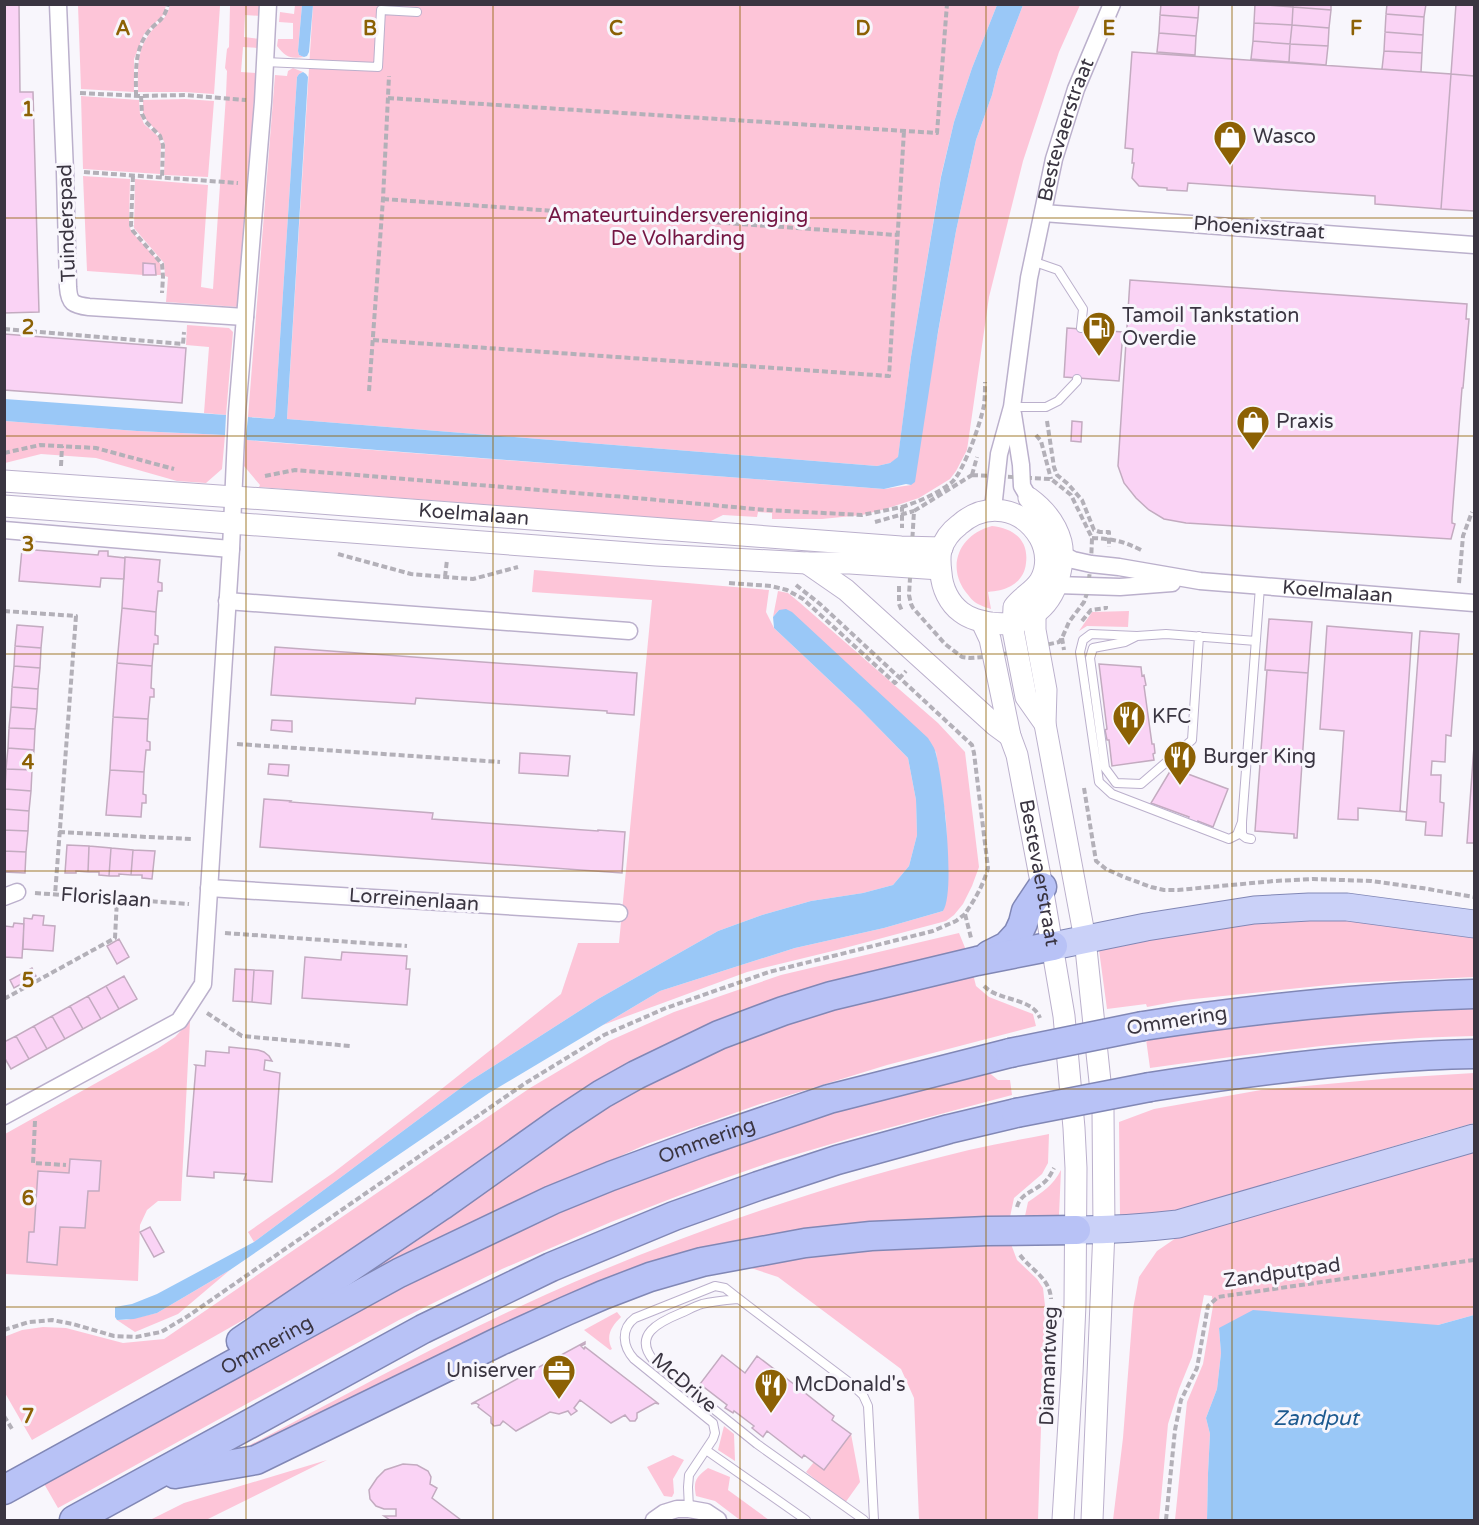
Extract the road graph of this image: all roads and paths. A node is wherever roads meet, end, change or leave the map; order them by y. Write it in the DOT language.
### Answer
graph roads {
  1 [pos="58,4"];
  2 [pos="168,4"];
  3 [pos="268,4"];
  4 [pos="947,4"];
  5 [pos="1112,4"];
  6 [pos="417,12"];
  7 [pos="265,62"];
  8 [pos="378,67"];
  9 [pos="61,91"];
  10 [pos="139,96"];
  11 [pos="388,99"];
  12 [pos="263,102"];
  13 [pos="904,131"];
  14 [pos="65,172"];
  15 [pos="133,176"];
  16 [pos="162,178"];
  17 [pos="256,185"];
  18 [pos="382,199"];
  19 [pos="1043,213"];
  20 [pos="897,235"];
  21 [pos="1474,244"];
  22 [pos="1032,261"];
  23 [pos="160,311"];
  24 [pos="186,313"];
  25 [pos="245,317"];
  26 [pos="1081,328"];
  27 [pos="4,329"];
  28 [pos="373,340"];
  29 [pos="1077,379"];
  30 [pos="985,382"];
  31 [pos="369,391"];
  32 [pos="1012,407"];
  33 [pos="62,446"];
  34 [pos="61,468"];
  35 [pos="997,476"];
  36 [pos="1021,477"];
  37 [pos="4,481"];
  38 [pos="233,497"];
  39 [pos="1029,498"];
  40 [pos="4,506"];
  41 [pos="902,507"];
  42 [pos="993,509"];
  43 [pos="1472,512"];
  44 [pos="232,522"];
  45 [pos="4,531"];
  46 [pos="1092,538"];
  47 [pos="231,549"];
  48 [pos="1053,550"];
  49 [pos="447,556"];
  50 [pos="912,557"];
  51 [pos="941,558"];
  52 [pos="807,563"];
  53 [pos="445,577"];
  54 [pos="1200,582"];
  55 [pos="792,583"];
  56 [pos="1057,585"];
  57 [pos="1260,587"];
  58 [pos="227,601"];
  59 [pos="1466,602"];
  60 [pos="4,611"];
  61 [pos="1035,614"];
  62 [pos="982,622"];
  63 [pos="1013,623"];
  64 [pos="629,632"];
  65 [pos="1137,636"];
  66 [pos="1199,636"];
  67 [pos="1256,641"];
  68 [pos="1046,646"];
  69 [pos="1017,651"];
  70 [pos="994,656"];
  71 [pos="1045,724"];
  72 [pos="1011,736"];
  73 [pos="218,743"];
  74 [pos="500,762"];
  75 [pos="1242,822"];
  76 [pos="59,832"];
  77 [pos="212,839"];
  78 [pos="1251,839"];
  79 [pos="1042,887"];
  80 [pos="209,888"];
  81 [pos="11,895"];
  82 [pos="55,895"];
  83 [pos="117,899"];
  84 [pos="208,906"];
  85 [pos="619,913"];
  86 [pos="965,914"];
  87 [pos="1474,924"];
  88 [pos="206,932"];
  89 [pos="1085,939"];
  90 [pos="406,946"];
  91 [pos="1053,946"];
  92 [pos="977,961"];
  93 [pos="1474,994"];
  94 [pos="4,999"];
  95 [pos="191,1002"];
  96 [pos="1041,1019"];
  97 [pos="351,1046"];
  98 [pos="1474,1054"];
  99 [pos="36,1099"];
  100 [pos="4,1116"];
  101 [pos="1074,1128"];
  102 [pos="1474,1138"];
  103 [pos="1056,1160"];
  104 [pos="66,1165"];
  105 [pos="1016,1230"];
  106 [pos="1076,1230"];
  107 [pos="1104,1230"];
  108 [pos="1474,1260"];
  109 [pos="739,1299"];
  110 [pos="1052,1302"];
  111 [pos="4,1330"];
  112 [pos="4,1416"];
  113 [pos="12,1429"];
  114 [pos="106,1433"];
  115 [pos="706,1450"];
  116 [pos="149,1478"];
  117 [pos="4,1490"];
  118 [pos="689,1509"];
  119 [pos="74,1521"];
  120 [pos="654,1521"];
  121 [pos="718,1521"];
  122 [pos="806,1521"];
  123 [pos="864,1521"];
  124 [pos="874,1521"];
  125 [pos="1063,1521"];
  126 [pos="1092,1521"];
  127 [pos="1166,1521"];
  1 -- 9 [label="street, Tuinderspad"];
  2 -- 10 [label="path"];
  3 -- 7 [label="street"];
  4 -- 13 [label="path"];
  5 -- 19 [label="street, Bestevaerstraat"];
  6 -- 8 [label="lane"];
  7 -- 8 [label="lane"];
  7 -- 12 [label="street"];
  8 -- 11 [label="path"];
  9 -- 10 [label="path"];
  9 -- 14 [label="street, Tuinderspad"];
  10 -- 12 [label="path"];
  10 -- 16 [label="path"];
  11 -- 13 [label="path"];
  11 -- 18 [label="path"];
  12 -- 17 [label="street"];
  13 -- 20 [label="path"];
  14 -- 15 [label="path"];
  14 -- 23 [label="street, Tuinderspad"];
  15 -- 16 [label="path"];
  15 -- 23 [label="path"];
  16 -- 17 [label="path"];
  17 -- 25 [label="street"];
  18 -- 20 [label="path"];
  18 -- 28 [label="path"];
  19 -- 21 [label="street, Phoenixstraat"];
  19 -- 22 [label="street, Bestevaerstraat"];
  20 -- 28 [label="path"];
  22 -- 26 [label="lane"];
  22 -- 32 [label="street, Bestevaerstraat"];
  23 -- 24 [label="street, Tuinderspad"];
  24 -- 25 [label="street, Tuinderspad"];
  24 -- 27 [label="path"];
  25 -- 38 [label="street"];
  28 -- 31 [label="path"];
  29 -- 32 [label="lane"];
  30 -- 41 [label="path"];
  32 -- 35 [label="street, Bestevaerstraat"];
  32 -- 36 [label="street"];
  33 -- 34 [label="path"];
  35 -- 36 [label="path"];
  35 -- 42 [label="street, Bestevaerstraat"];
  35 -- 50 [label="path"];
  36 -- 39 [label="street"];
  36 -- 46 [label="path"];
  37 -- 38 [label="street, Koelmalaan"];
  38 -- 44 [label="street"];
  38 -- 50 [label="street, Koelmalaan"];
  39 -- 48 [label="street"];
  40 -- 44 [label="street, Koelmalaan"];
  42 -- 48 [label="street"];
  42 -- 51 [label="street"];
  43 -- 59 [label="path"];
  44 -- 47 [label="street"];
  44 -- 52 [label="street, Koelmalaan"];
  45 -- 47 [label="street"];
  47 -- 58 [label="street"];
  48 -- 54 [label="street, Koelmalaan"];
  48 -- 56 [label="street"];
  48 -- 63 [label="street"];
  49 -- 53 [label="path"];
  50 -- 51 [label="street, Koelmalaan"];
  50 -- 52 [label="street, Koelmalaan"];
  50 -- 70 [label="path"];
  51 -- 62 [label="street"];
  52 -- 72 [label="street"];
  54 -- 56 [label="street, Koelmalaan"];
  54 -- 57 [label="street, Koelmalaan"];
  55 -- 86 [label="path"];
  56 -- 61 [label="street"];
  57 -- 59 [label="street, Koelmalaan"];
  57 -- 67 [label="lane"];
  58 -- 64 [label="street"];
  58 -- 73 [label="street"];
  60 -- 76 [label="path"];
  61 -- 63 [label="street"];
  61 -- 68 [label="street, Bestevaerstraat"];
  62 -- 63 [label="street"];
  62 -- 70 [label="street, Bestevaerstraat"];
  63 -- 69 [label="street, Bestevaerstraat"];
  65 -- 66 [label="lane"];
  65 -- 66 [label="lane"];
  65 -- 75 [label="lane"];
  66 -- 67 [label="lane"];
  67 -- 75 [label="lane"];
  68 -- 69 [label="path"];
  68 -- 71 [label="street, Bestevaerstraat"];
  69 -- 70 [label="path"];
  69 -- 71 [label="street, Bestevaerstraat"];
  70 -- 72 [label="street, Bestevaerstraat"];
  71 -- 89 [label="street, Bestevaerstraat"];
  72 -- 79 [label="street, Bestevaerstraat"];
  73 -- 74 [label="path"];
  73 -- 77 [label="street"];
  75 -- 78 [label="lane"];
  76 -- 77 [label="path"];
  76 -- 82 [label="path"];
  77 -- 80 [label="street"];
  79 -- 91 [label="street, Bestevaerstraat"];
  79 -- 92 [label="highway"];
  80 -- 84 [label="street"];
  80 -- 85 [label="street, Lorreinenlaan"];
  81 -- 82 [label="path, Florislaan"];
  82 -- 83 [label="path, Florislaan"];
  83 -- 84 [label="path, Florislaan"];
  83 -- 94 [label="path"];
  84 -- 88 [label="street"];
  86 -- 92 [label="path"];
  86 -- 111 [label="path"];
  87 -- 89 [label="main road"];
  88 -- 90 [label="path"];
  88 -- 95 [label="street"];
  89 -- 91 [label="main road"];
  89 -- 107 [label="street, Bestevaerstraat"];
  91 -- 92 [label="highway"];
  91 -- 101 [label="street, Bestevaerstraat"];
  92 -- 96 [label="path"];
  92 -- 114 [label="highway"];
  93 -- 114 [label="highway, Ommering, bridge"];
  95 -- 97 [label="path"];
  95 -- 99 [label="street"];
  98 -- 116 [label="highway, bridge"];
  99 -- 100 [label="street"];
  99 -- 104 [label="path"];
  101 -- 106 [label="street, Diamantweg"];
  102 -- 107 [label="main road"];
  103 -- 105 [label="path, Diamantweg"];
  105 -- 106 [label="highway"];
  105 -- 110 [label="path, Diamantweg"];
  105 -- 116 [label="highway"];
  106 -- 107 [label="main road"];
  106 -- 125 [label="street, Diamantweg"];
  107 -- 126 [label="street"];
  108 -- 127 [label="path, Zandputpad"];
  109 -- 115 [label="lane"];
  109 -- 123 [label="lane, McDrive"];
  109 -- 124 [label="lane"];
  112 -- 113 [label="path"];
  114 -- 117 [label="highway, Ommering"];
  115 -- 118 [label="lane"];
  115 -- 122 [label="lane"];
  116 -- 119 [label="highway"];
  118 -- 120 [label="street"];
  118 -- 121 [label="street"];
}
